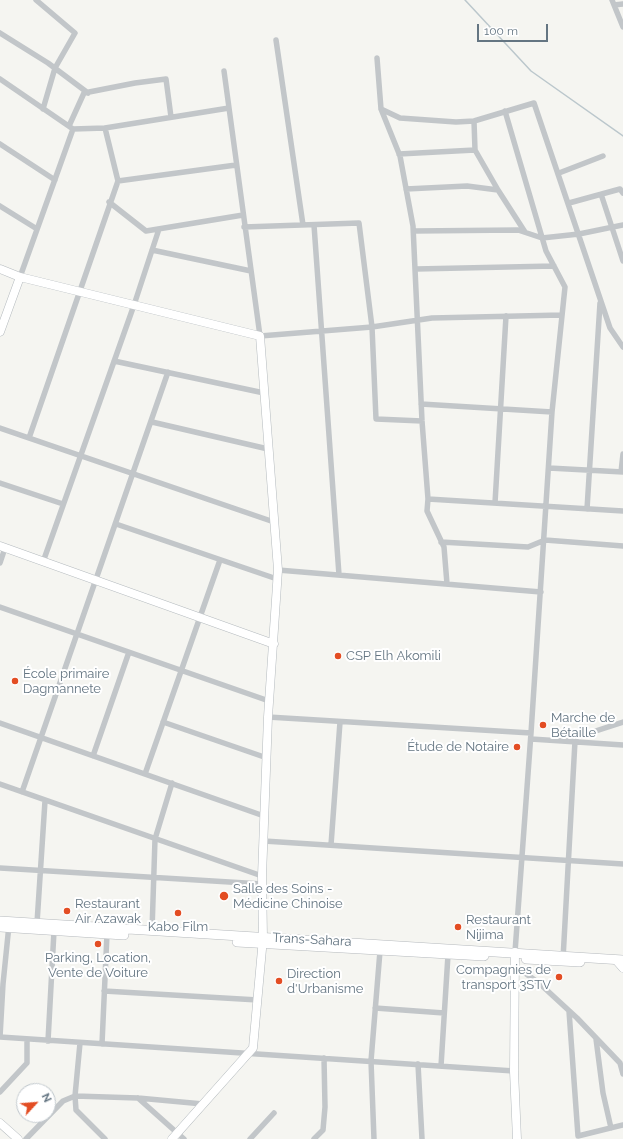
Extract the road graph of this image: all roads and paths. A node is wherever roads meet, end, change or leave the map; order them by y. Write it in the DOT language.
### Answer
graph roads {
  1 [pos="36,0"];
  2 [pos="613,3"];
  3 [pos="623,4"];
  4 [pos="623,27"];
  5 [pos="0,33"];
  6 [pos="276,40"];
  7 [pos="377,58"];
  8 [pos="55,68"];
  9 [pos="224,71"];
  10 [pos="0,79"];
  11 [pos="88,93"];
  12 [pos="229,108"];
  13 [pos="44,109"];
  14 [pos="381,109"];
  15 [pos="505,111"];
  16 [pos="171,117"];
  17 [pos="474,121"];
  18 [pos="71,128"];
  19 [pos="105,128"];
  20 [pos="0,144"];
  21 [pos="475,150"];
  22 [pos="399,154"];
  23 [pos="603,156"];
  24 [pos="236,164"];
  25 [pos="559,173"];
  26 [pos="55,180"];
  27 [pos="118,181"];
  28 [pos="406,189"];
  29 [pos="498,190"];
  30 [pos="623,193"];
  31 [pos="601,194"];
  32 [pos="110,202"];
  33 [pos="569,203"];
  34 [pos="0,206"];
  35 [pos="243,215"];
  36 [pos="303,225"];
  37 [pos="314,225"];
  38 [pos="623,225"];
  39 [pos="244,227"];
  40 [pos="612,228"];
  41 [pos="37,229"];
  42 [pos="159,229"];
  43 [pos="414,231"];
  44 [pos="525,232"];
  45 [pos="579,234"];
  46 [pos="542,238"];
  47 [pos="152,250"];
  48 [pos="623,261"];
  49 [pos="554,266"];
  50 [pos="0,269"];
  51 [pos="416,269"];
  52 [pos="251,271"];
  53 [pos="20,277"];
  54 [pos="79,292"];
  55 [pos="600,301"];
  56 [pos="134,305"];
  57 [pos="562,315"];
  58 [pos="506,316"];
  59 [pos="418,320"];
  60 [pos="372,326"];
  61 [pos="322,331"];
  62 [pos="0,332"];
  63 [pos="260,336"];
  64 [pos="623,347"];
  65 [pos="114,361"];
  66 [pos="168,372"];
  67 [pos="264,393"];
  68 [pos="421,404"];
  69 [pos="500,409"];
  70 [pos="552,412"];
  71 [pos="422,421"];
  72 [pos="152,422"];
  73 [pos="0,428"];
  74 [pos="29,438"];
  75 [pos="268,449"];
  76 [pos="623,454"];
  77 [pos="81,456"];
  78 [pos="549,468"];
  79 [pos="590,470"];
  80 [pos="622,472"];
  81 [pos="134,474"];
  82 [pos="0,483"];
  83 [pos="428,498"];
  84 [pos="495,503"];
  85 [pos="63,504"];
  86 [pos="547,506"];
  87 [pos="587,508"];
  88 [pos="623,511"];
  89 [pos="274,522"];
  90 [pos="116,524"];
  91 [pos="545,540"];
  92 [pos="441,542"];
  93 [pos="623,546"];
  94 [pos="2,547"];
  95 [pos="220,560"];
  96 [pos="43,562"];
  97 [pos="0,563"];
  98 [pos="278,570"];
  99 [pos="339,575"];
  100 [pos="277,579"];
  101 [pos="96,581"];
  102 [pos="447,584"];
  103 [pos="541,592"];
  104 [pos="0,607"];
  105 [pos="200,618"];
  106 [pos="77,634"];
  107 [pos="274,644"];
  108 [pos="130,652"];
  109 [pos="181,670"];
  110 [pos="269,701"];
  111 [pos="268,717"];
  112 [pos="163,722"];
  113 [pos="340,722"];
  114 [pos="623,722"];
  115 [pos="0,723"];
  116 [pos="531,736"];
  117 [pos="41,737"];
  118 [pos="565,741"];
  119 [pos="575,741"];
  120 [pos="623,744"];
  121 [pos="93,756"];
  122 [pos="267,758"];
  123 [pos="145,774"];
  124 [pos="172,783"];
  125 [pos="0,784"];
  126 [pos="22,792"];
  127 [pos="45,801"];
  128 [pos="264,816"];
  129 [pos="155,839"];
  130 [pos="264,841"];
  131 [pos="331,845"];
  132 [pos="522,857"];
  133 [pos="569,860"];
  134 [pos="623,864"];
  135 [pos="0,868"];
  136 [pos="41,871"];
  137 [pos="262,876"];
  138 [pos="154,878"];
  139 [pos="262,884"];
  140 [pos="37,923"];
  141 [pos="4,924"];
  142 [pos="54,931"];
  143 [pos="152,931"];
  144 [pos="107,934"];
  145 [pos="262,941"];
  146 [pos="380,951"];
  147 [pos="473,953"];
  148 [pos="448,955"];
  149 [pos="563,958"];
  150 [pos="515,959"];
  151 [pos="621,964"];
  152 [pos="1,984"];
  153 [pos="104,991"];
  154 [pos="258,1000"];
  155 [pos="375,1008"];
  156 [pos="569,1011"];
  157 [pos="444,1013"];
  158 [pos="0,1038"];
  159 [pos="27,1039"];
  160 [pos="596,1039"];
  161 [pos="48,1040"];
  162 [pos="80,1042"];
  163 [pos="102,1044"];
  164 [pos="248,1053"];
  165 [pos="324,1058"];
  166 [pos="371,1061"];
  167 [pos="418,1064"];
  168 [pos="621,1064"];
  169 [pos="441,1066"];
  170 [pos="514,1071"];
  171 [pos="623,1074"];
  172 [pos="0,1092"];
  173 [pos="75,1096"];
  174 [pos="138,1098"];
  175 [pos="203,1104"];
  176 [pos="274,1113"];
  177 [pos="0,1122"];
  178 [pos="623,1125"];
  179 [pos="611,1128"];
  180 [pos="175,1136"];
  181 [pos="18,1139"];
  182 [pos="26,1139"];
  183 [pos="105,1139"];
  184 [pos="184,1139"];
  185 [pos="250,1139"];
  186 [pos="314,1139"];
  187 [pos="374,1139"];
  188 [pos="422,1139"];
  189 [pos="517,1139"];
  1 -- 8 [label="street"];
  2 -- 3 [label="street"];
  2 -- 4 [label="street"];
  5 -- 8 [label="street"];
  6 -- 36 [label="street"];
  7 -- 14 [label="street"];
  8 -- 11 [label="street"];
  8 -- 13 [label="street"];
  9 -- 12 [label="street"];
  10 -- 13 [label="street"];
  11 -- 16 [label="street"];
  11 -- 18 [label="street"];
  12 -- 16 [label="street"];
  12 -- 24 [label="street"];
  13 -- 18 [label="street"];
  14 -- 17 [label="street"];
  14 -- 22 [label="street"];
  15 -- 17 [label="street"];
  15 -- 25 [label="street"];
  15 -- 46 [label="street"];
  16 -- 19 [label="street"];
  17 -- 21 [label="street"];
  18 -- 19 [label="street"];
  18 -- 26 [label="street"];
  19 -- 27 [label="street"];
  20 -- 26 [label="street"];
  21 -- 22 [label="street"];
  21 -- 29 [label="street"];
  22 -- 28 [label="street"];
  23 -- 25 [label="street"];
  24 -- 27 [label="street"];
  24 -- 35 [label="street"];
  25 -- 33 [label="street"];
  26 -- 41 [label="street"];
  27 -- 32 [label="street"];
  28 -- 29 [label="street"];
  28 -- 43 [label="street"];
  29 -- 44 [label="street"];
  30 -- 31 [label="street"];
  31 -- 33 [label="street"];
  31 -- 40 [label="street"];
  32 -- 42 [label="street"];
  32 -- 54 [label="street"];
  33 -- 45 [label="street"];
  34 -- 41 [label="street"];
  35 -- 39 [label="street"];
  35 -- 42 [label="street"];
  36 -- 37 [label="street"];
  36 -- 39 [label="street"];
  37 -- 60 [label="street"];
  37 -- 61 [label="street"];
  38 -- 40 [label="street"];
  39 -- 52 [label="street"];
  40 -- 45 [label="street"];
  40 -- 48 [label="street"];
  41 -- 53 [label="street"];
  42 -- 47 [label="street"];
  43 -- 44 [label="street"];
  43 -- 51 [label="street"];
  44 -- 46 [label="street"];
  45 -- 46 [label="street"];
  45 -- 55 [label="street"];
  46 -- 49 [label="street"];
  47 -- 52 [label="street"];
  47 -- 56 [label="street"];
  49 -- 51 [label="street"];
  49 -- 57 [label="street"];
  50 -- 53 [label="street"];
  51 -- 59 [label="street"];
  52 -- 63 [label="street"];
  53 -- 54 [label="street"];
  53 -- 62 [label="street"];
  54 -- 56 [label="street"];
  54 -- 74 [label="street"];
  55 -- 64 [label="street"];
  55 -- 79 [label="street"];
  56 -- 63 [label="street"];
  56 -- 65 [label="street"];
  57 -- 58 [label="street"];
  57 -- 70 [label="street"];
  58 -- 59 [label="street"];
  58 -- 69 [label="street"];
  59 -- 60 [label="street"];
  59 -- 68 [label="street"];
  60 -- 61 [label="street"];
  60 -- 71 [label="street"];
  61 -- 63 [label="street"];
  61 -- 99 [label="street"];
  63 -- 67 [label="street"];
  65 -- 66 [label="street"];
  65 -- 77 [label="street"];
  66 -- 67 [label="street"];
  66 -- 72 [label="street"];
  67 -- 75 [label="street"];
  68 -- 69 [label="street"];
  68 -- 71 [label="street"];
  69 -- 70 [label="street"];
  69 -- 84 [label="street"];
  70 -- 78 [label="street"];
  71 -- 83 [label="street"];
  72 -- 75 [label="street"];
  72 -- 81 [label="street"];
  73 -- 74 [label="street"];
  74 -- 77 [label="street"];
  75 -- 89 [label="street"];
  76 -- 80 [label="street"];
  77 -- 81 [label="street"];
  77 -- 85 [label="street"];
  78 -- 79 [label="street"];
  78 -- 86 [label="street"];
  79 -- 80 [label="street"];
  79 -- 87 [label="street"];
  81 -- 89 [label="street"];
  81 -- 90 [label="street"];
  82 -- 85 [label="street"];
  83 -- 84 [label="street"];
  83 -- 92 [label="street"];
  84 -- 86 [label="street"];
  85 -- 96 [label="street"];
  86 -- 87 [label="street"];
  86 -- 91 [label="street"];
  87 -- 88 [label="street"];
  89 -- 98 [label="street"];
  90 -- 95 [label="street"];
  90 -- 101 [label="street"];
  91 -- 92 [label="street"];
  91 -- 93 [label="street"];
  91 -- 103 [label="street"];
  92 -- 102 [label="street"];
  94 -- 96 [label="street"];
  94 -- 97 [label="street"];
  95 -- 100 [label="street"];
  95 -- 105 [label="street"];
  96 -- 101 [label="street"];
  98 -- 99 [label="street"];
  98 -- 100 [label="street"];
  99 -- 102 [label="street"];
  100 -- 107 [label="street"];
  101 -- 105 [label="street"];
  101 -- 106 [label="street"];
  102 -- 103 [label="street"];
  103 -- 116 [label="street"];
  104 -- 106 [label="street"];
  105 -- 107 [label="street"];
  105 -- 109 [label="street"];
  106 -- 108 [label="street"];
  106 -- 117 [label="street"];
  107 -- 110 [label="street"];
  108 -- 109 [label="street"];
  108 -- 121 [label="street"];
  109 -- 110 [label="street"];
  109 -- 112 [label="street"];
  110 -- 111 [label="street"];
  111 -- 113 [label="street"];
  111 -- 122 [label="street"];
  112 -- 122 [label="street"];
  112 -- 123 [label="street"];
  113 -- 116 [label="street"];
  113 -- 131 [label="street"];
  114 -- 118 [label="street"];
  115 -- 117 [label="street"];
  116 -- 118 [label="street"];
  116 -- 132 [label="street"];
  117 -- 121 [label="street"];
  117 -- 126 [label="street"];
  118 -- 119 [label="street"];
  119 -- 120 [label="street"];
  119 -- 133 [label="street"];
  121 -- 123 [label="street"];
  122 -- 128 [label="street"];
  123 -- 124 [label="street"];
  124 -- 128 [label="street"];
  124 -- 129 [label="street"];
  125 -- 126 [label="street"];
  126 -- 127 [label="street"];
  127 -- 129 [label="street"];
  127 -- 136 [label="street"];
  128 -- 130 [label="street"];
  129 -- 137 [label="street"];
  129 -- 138 [label="street"];
  130 -- 131 [label="street"];
  130 -- 137 [label="street"];
  131 -- 132 [label="street"];
  132 -- 133 [label="street"];
  132 -- 150 [label="street"];
  133 -- 134 [label="street"];
  133 -- 149 [label="street"];
  135 -- 136 [label="street"];
  136 -- 138 [label="street"];
  136 -- 140 [label="street"];
  137 -- 139 [label="street"];
  138 -- 139 [label="street"];
  138 -- 143 [label="street"];
  139 -- 145 [label="street"];
  140 -- 141 [label="main road, Trans-Sahara"];
  140 -- 143 [label="main road, Trans-Sahara"];
  141 -- 142 [label="main road, Trans-Sahara"];
  141 -- 152 [label="street"];
  142 -- 144 [label="main road, Trans-Sahara"];
  142 -- 161 [label="street"];
  143 -- 145 [label="main road, Trans-Sahara"];
  144 -- 145 [label="main road, Trans-Sahara"];
  144 -- 153 [label="street"];
  145 -- 146 [label="main road, Trans-Sahara"];
  145 -- 147 [label="main road, Trans-Sahara"];
  145 -- 154 [label="street"];
  146 -- 148 [label="main road, Trans-Sahara"];
  146 -- 155 [label="street"];
  147 -- 148 [label="main road, Trans-Sahara"];
  147 -- 150 [label="main road, Trans-Sahara"];
  148 -- 157 [label="street"];
  149 -- 150 [label="main road, Trans-Sahara"];
  149 -- 151 [label="main road, Trans-Sahara"];
  150 -- 156 [label="street"];
  150 -- 170 [label="street"];
  152 -- 158 [label="street"];
  153 -- 154 [label="street"];
  153 -- 163 [label="street"];
  154 -- 164 [label="street"];
  155 -- 157 [label="street"];
  155 -- 166 [label="street"];
  156 -- 160 [label="street"];
  156 -- 179 [label="street"];
  157 -- 169 [label="street"];
  158 -- 159 [label="street"];
  159 -- 161 [label="street"];
  159 -- 172 [label="street"];
  160 -- 168 [label="street"];
  160 -- 179 [label="street"];
  161 -- 162 [label="street"];
  162 -- 163 [label="street"];
  162 -- 173 [label="street"];
  163 -- 164 [label="street"];
  164 -- 165 [label="street"];
  164 -- 175 [label="street"];
  165 -- 166 [label="street"];
  165 -- 186 [label="street"];
  166 -- 167 [label="street"];
  166 -- 187 [label="street"];
  167 -- 169 [label="street"];
  167 -- 188 [label="street"];
  168 -- 171 [label="street"];
  169 -- 170 [label="street"];
  170 -- 189 [label="street"];
  173 -- 174 [label="street"];
  173 -- 182 [label="street"];
  173 -- 183 [label="street"];
  174 -- 175 [label="street"];
  174 -- 180 [label="street"];
  175 -- 180 [label="street"];
  176 -- 185 [label="street"];
  177 -- 181 [label="street"];
  178 -- 179 [label="street"];
  180 -- 184 [label="street"];
}
